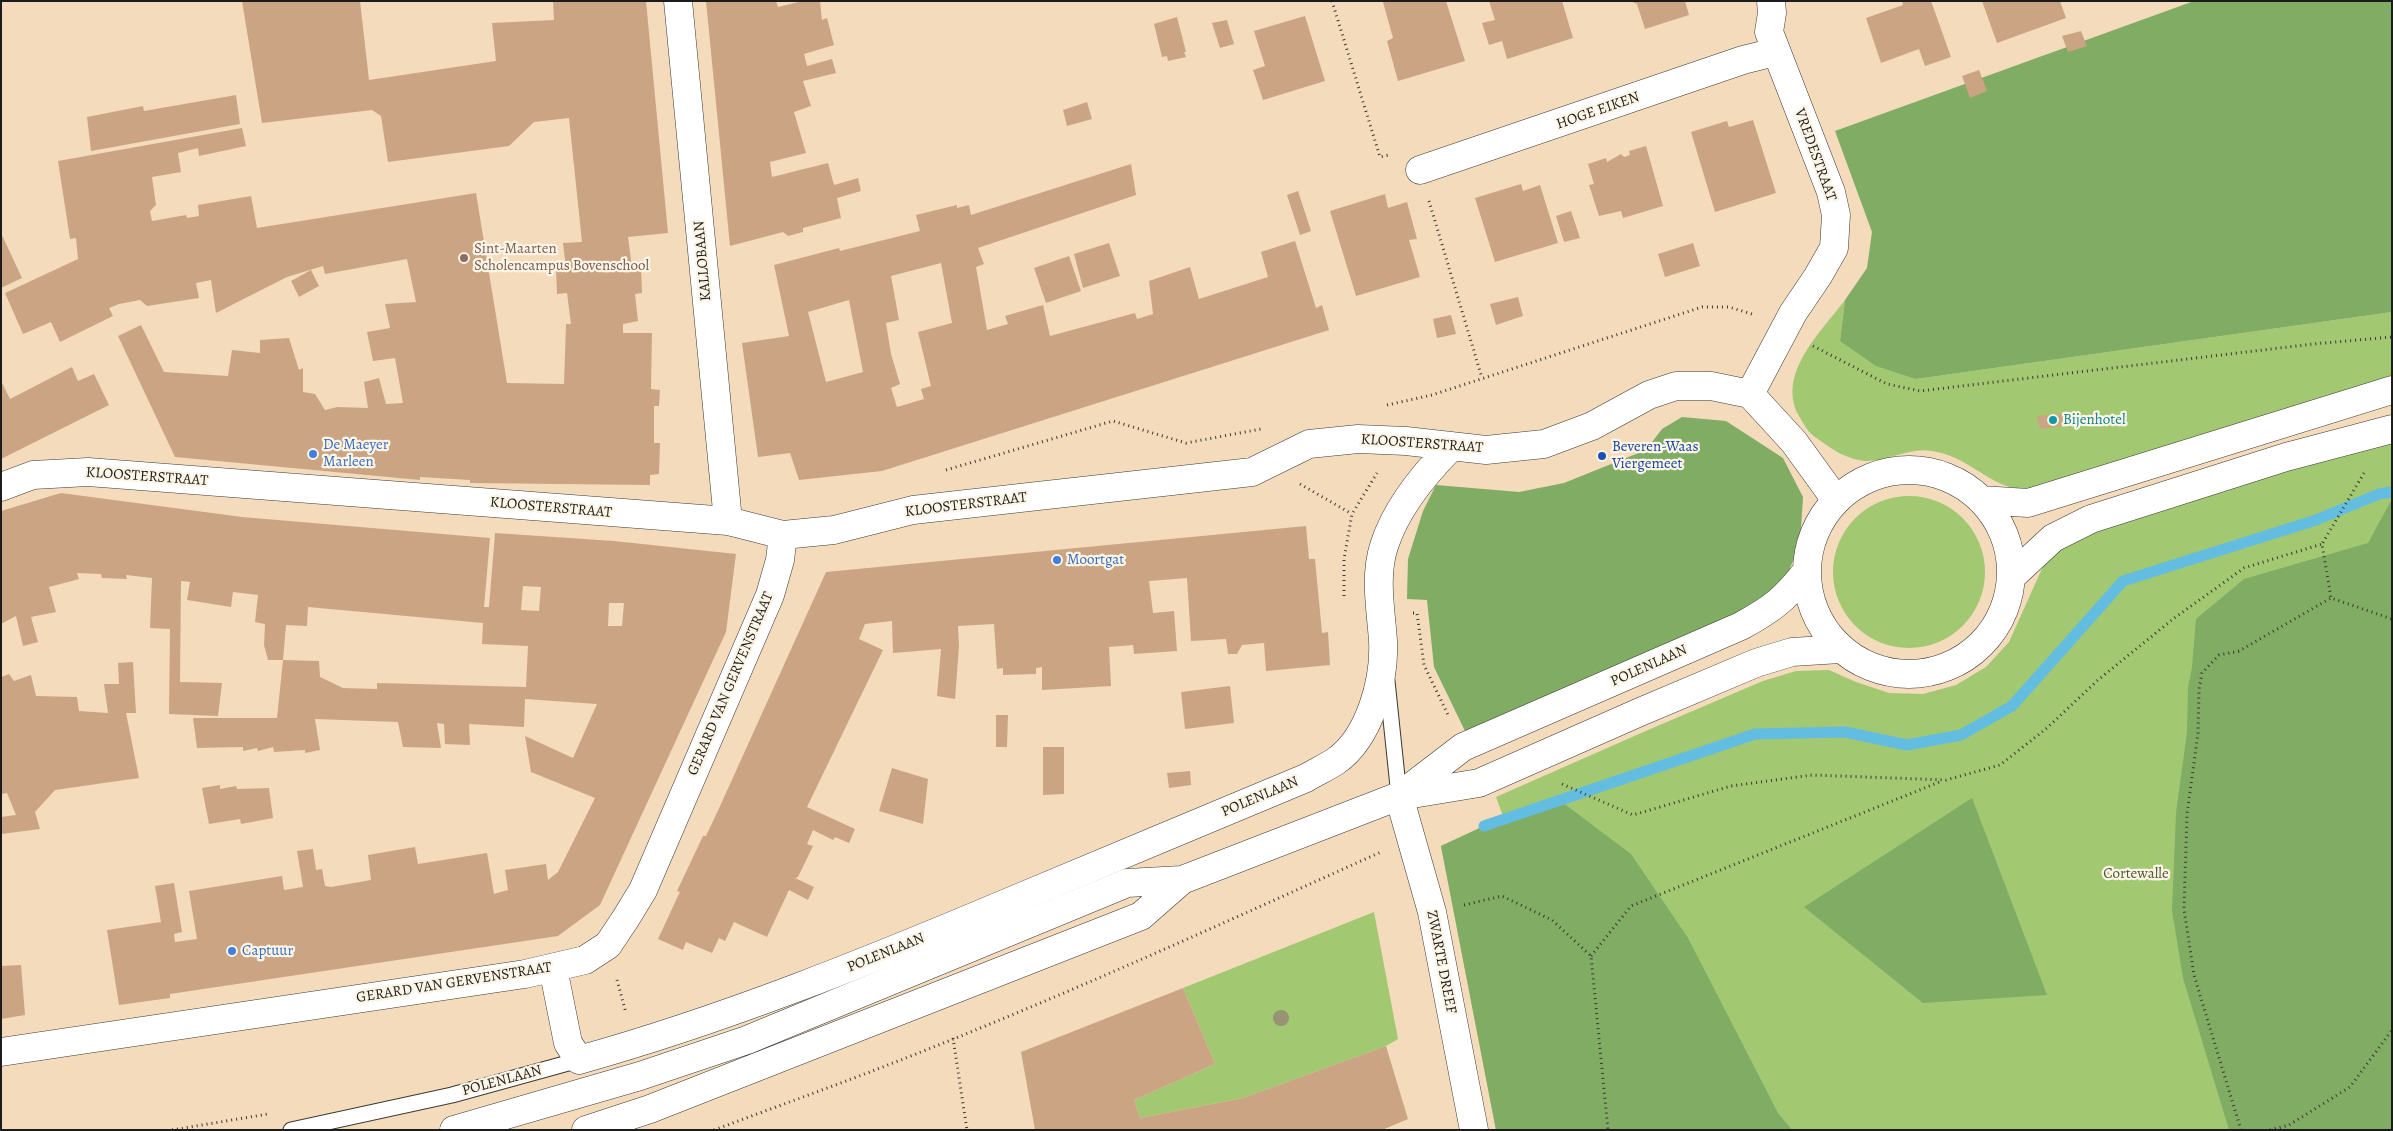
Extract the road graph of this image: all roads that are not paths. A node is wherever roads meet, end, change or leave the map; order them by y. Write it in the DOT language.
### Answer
graph roads {
  1 [pos="678,1"];
  2 [pos="1771,1"];
  3 [pos="1775,52"];
  4 [pos="1420,170"];
  5 [pos="2392,390"];
  6 [pos="1750,394"];
  7 [pos="2392,429"];
  8 [pos="1452,446"];
  9 [pos="1,487"];
  10 [pos="1836,500"];
  11 [pos="1981,500"];
  12 [pos="728,521"];
  13 [pos="782,535"];
  14 [pos="1806,572"];
  15 [pos="2012,577"];
  16 [pos="1383,642"];
  17 [pos="1840,648"];
  18 [pos="1399,796"];
  19 [pos="1182,880"];
  20 [pos="553,968"];
  21 [pos="1,1052"];
  22 [pos="579,1060"];
  23 [pos="291,1130"];
  24 [pos="454,1130"];
  25 [pos="586,1130"];
  26 [pos="1474,1130"];
  1 -- 12 [label="street, KALLOBAAN"];
  2 -- 3 [label="street, VREDESTRAAT"];
  3 -- 4 [label="street, HOGE EIKEN"];
  3 -- 6 [label="street, VREDESTRAAT"];
  5 -- 11 [label="street"];
  6 -- 8 [label="street, KLOOSTERSTRAAT"];
  6 -- 10 [label="street"];
  7 -- 15 [label="street"];
  8 -- 13 [label="street, KLOOSTERSTRAAT"];
  8 -- 16 [label="street, POLENLAAN"];
  9 -- 12 [label="street, KLOOSTERSTRAAT"];
  10 -- 11 [label="street"];
  10 -- 14 [label="street"];
  11 -- 15 [label="street"];
  12 -- 13 [label="street, KLOOSTERSTRAAT"];
  13 -- 20 [label="street, GERARD VAN GERVENSTRAAT"];
  14 -- 17 [label="street"];
  14 -- 18 [label="street, POLENLAAN"];
  15 -- 17 [label="street"];
  16 -- 18 [label="lane"];
  16 -- 22 [label="street, POLENLAAN"];
  17 -- 18 [label="street"];
  18 -- 19 [label="street, POLENLAAN"];
  18 -- 26 [label="street, ZWARTE DREEF"];
  19 -- 24 [label="street, POLENLAAN"];
  19 -- 25 [label="street, POLENLAAN"];
  20 -- 21 [label="street, GERARD VAN GERVENSTRAAT"];
  20 -- 22 [label="street"];
  22 -- 23 [label="lane, POLENLAAN"];
}
